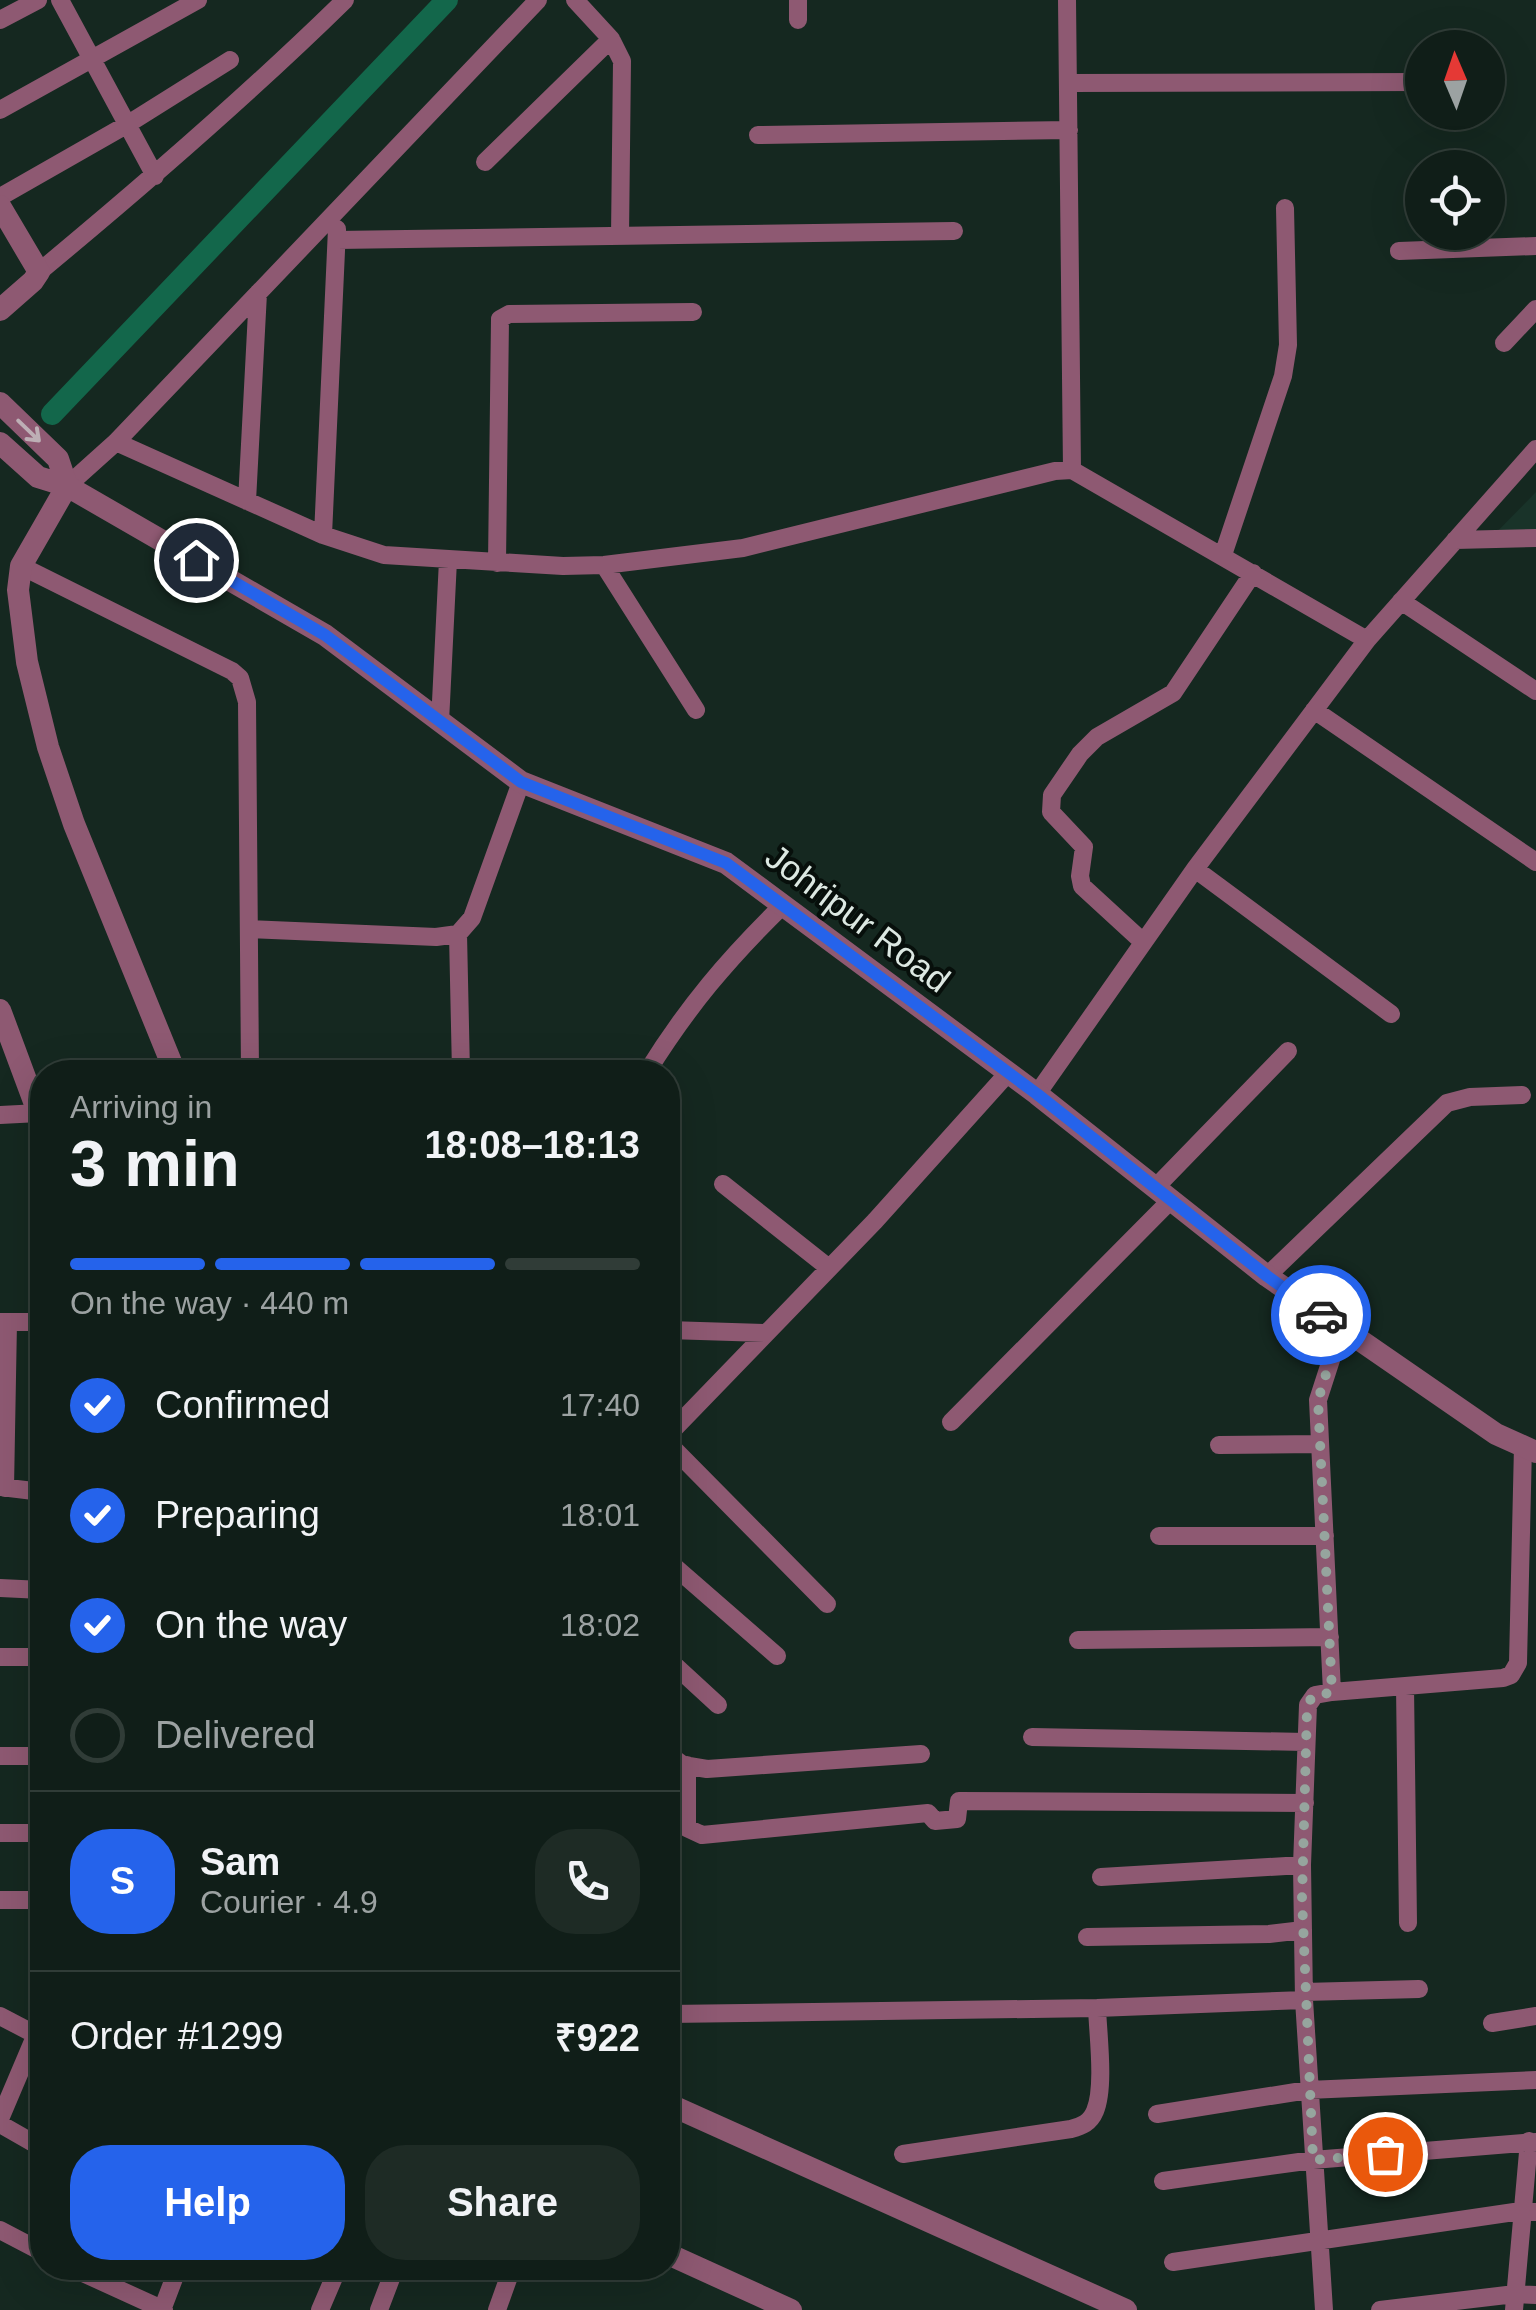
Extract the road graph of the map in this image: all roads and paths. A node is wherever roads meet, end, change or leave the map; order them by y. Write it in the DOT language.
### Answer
graph roads {
  1 [pos="38,0"];
  2 [pos="60,0"];
  3 [pos="198,0"];
  4 [pos="345,0"];
  5 [pos="538,0"];
  6 [pos="575,0"];
  7 [pos="798,0"];
  8 [pos="1067,0"];
  9 [pos="0,20"];
  10 [pos="798,20"];
  11 [pos="611,39"];
  12 [pos="92,59"];
  13 [pos="230,60"];
  14 [pos="1405,82"];
  15 [pos="1069,83"];
  16 [pos="0,110"];
  17 [pos="128,124"];
  18 [pos="1069,130"];
  19 [pos="758,135"];
  20 [pos="484,162"];
  21 [pos="155,176"];
  22 [pos="0,196"];
  23 [pos="0,206"];
  24 [pos="338,208"];
  25 [pos="1284,208"];
  26 [pos="954,231"];
  27 [pos="620,236"];
  28 [pos="337,240"];
  29 [pos="1536,246"];
  30 [pos="1400,251"];
  31 [pos="39,272"];
  32 [pos="258,293"];
  33 [pos="3,307"];
  34 [pos="1536,309"];
  35 [pos="693,312"];
  36 [pos="1504,343"];
  37 [pos="0,403"];
  38 [pos="0,442"];
  39 [pos="116,442"];
  40 [pos="1536,449"];
  41 [pos="1072,470"];
  42 [pos="67,486"];
  43 [pos="247,501"];
  44 [pos="323,535"];
  45 [pos="1536,538"];
  46 [pos="1455,540"];
  47 [pos="1223,555"];
  48 [pos="448,560"];
  49 [pos="497,563"];
  50 [pos="604,565"];
  51 [pos="21,566"];
  52 [pos="1253,573"];
  53 [pos="1401,601"];
  54 [pos="1366,640"];
  55 [pos="1536,691"];
  56 [pos="696,710"];
  57 [pos="1314,710"];
  58 [pos="440,722"];
  59 [pos="521,782"];
  60 [pos="1536,862"];
  61 [pos="1195,870"];
  62 [pos="783,905"];
  63 [pos="249,929"];
  64 [pos="458,934"];
  65 [pos="1144,942"];
  66 [pos="0,1010"];
  67 [pos="1391,1014"];
  68 [pos="1288,1051"];
  69 [pos="171,1060"];
  70 [pos="250,1060"];
  71 [pos="461,1060"];
  72 [pos="655,1060"];
  73 [pos="1008,1073"];
  74 [pos="30,1091"];
  75 [pos="1037,1094"];
  76 [pos="1522,1095"];
  77 [pos="0,1115"];
  78 [pos="30,1117"];
  79 [pos="723,1184"];
  80 [pos="1164,1193"];
  81 [pos="829,1268"];
  82 [pos="1267,1276"];
  83 [pos="4,1322"];
  84 [pos="30,1322"];
  85 [pos="1340,1329"];
  86 [pos="680,1330"];
  87 [pos="766,1333"];
  88 [pos="951,1422"];
  89 [pos="680,1423"];
  90 [pos="1320,1444"];
  91 [pos="1219,1445"];
  92 [pos="1530,1449"];
  93 [pos="680,1455"];
  94 [pos="3,1488"];
  95 [pos="30,1491"];
  96 [pos="1159,1536"];
  97 [pos="1324,1536"];
  98 [pos="1529,1554"];
  99 [pos="680,1571"];
  100 [pos="0,1588"];
  101 [pos="30,1589"];
  102 [pos="827,1604"];
  103 [pos="1330,1637"];
  104 [pos="1078,1640"];
  105 [pos="778,1656"];
  106 [pos="0,1657"];
  107 [pos="30,1658"];
  108 [pos="1527,1664"];
  109 [pos="680,1671"];
  110 [pos="1405,1686"];
  111 [pos="1332,1692"];
  112 [pos="718,1705"];
  113 [pos="1032,1737"];
  114 [pos="1306,1742"];
  115 [pos="921,1754"];
  116 [pos="0,1756"];
  117 [pos="30,1756"];
  118 [pos="680,1762"];
  119 [pos="687,1766"];
  120 [pos="1305,1803"];
  121 [pos="0,1833"];
  122 [pos="30,1833"];
  123 [pos="1302,1864"];
  124 [pos="1101,1877"];
  125 [pos="0,1900"];
  126 [pos="30,1900"];
  127 [pos="1408,1923"];
  128 [pos="1303,1930"];
  129 [pos="1088,1936"];
  130 [pos="1418,1989"];
  131 [pos="1304,1996"];
  132 [pos="1097,2008"];
  133 [pos="680,2014"];
  134 [pos="0,2016"];
  135 [pos="1536,2016"];
  136 [pos="1492,2023"];
  137 [pos="30,2027"];
  138 [pos="30,2054"];
  139 [pos="1536,2080"];
  140 [pos="1308,2090"];
  141 [pos="680,2109"];
  142 [pos="1157,2114"];
  143 [pos="0,2122"];
  144 [pos="30,2141"];
  145 [pos="1532,2141"];
  146 [pos="903,2154"];
  147 [pos="1313,2160"];
  148 [pos="1163,2181"];
  149 [pos="1529,2211"];
  150 [pos="0,2230"];
  151 [pos="1318,2239"];
  152 [pos="30,2246"];
  153 [pos="680,2259"];
  154 [pos="1173,2262"];
  155 [pos="114,2280"];
  156 [pos="174,2280"];
  157 [pos="333,2280"];
  158 [pos="390,2280"];
  159 [pos="508,2280"];
  160 [pos="1536,2295"];
  161 [pos="1514,2302"];
  162 [pos="163,2310"];
  163 [pos="320,2310"];
  164 [pos="379,2310"];
  165 [pos="497,2310"];
  166 [pos="791,2310"];
  167 [pos="1126,2310"];
  168 [pos="1324,2310"];
  169 [pos="1380,2310"];
  1 -- 9 [label="street"];
  2 -- 12 [label="street"];
  3 -- 12 [label="street"];
  4 -- 21 [label="street"];
  5 -- 24 [label="street"];
  6 -- 11 [label="street"];
  7 -- 10 [label="street"];
  8 -- 15 [label="street"];
  11 -- 20 [label="street"];
  11 -- 27 [label="street"];
  12 -- 16 [label="street"];
  12 -- 17 [label="street"];
  13 -- 17 [label="street"];
  14 -- 15 [label="street"];
  15 -- 18 [label="street"];
  17 -- 21 [label="street"];
  17 -- 22 [label="street"];
  18 -- 19 [label="street"];
  18 -- 41 [label="street"];
  21 -- 31 [label="street"];
  23 -- 31 [label="street"];
  24 -- 28 [label="street"];
  24 -- 32 [label="street"];
  25 -- 47 [label="street"];
  26 -- 27 [label="street"];
  27 -- 28 [label="street"];
  28 -- 44 [label="street"];
  29 -- 30 [label="street"];
  31 -- 33 [label="street"];
  32 -- 39 [label="street"];
  32 -- 43 [label="street"];
  34 -- 36 [label="street"];
  35 -- 49 [label="street"];
  37 -- 42 [label="street, one-way"];
  38 -- 42 [label="street, Johripur Road"];
  39 -- 42 [label="street"];
  39 -- 43 [label="street"];
  40 -- 46 [label="street"];
  41 -- 47 [label="street"];
  41 -- 50 [label="street"];
  42 -- 51 [label="street"];
  42 -- 58 [label="street, Johripur Road"];
  43 -- 44 [label="street"];
  44 -- 48 [label="street"];
  45 -- 46 [label="street"];
  46 -- 53 [label="street"];
  47 -- 52 [label="street"];
  48 -- 49 [label="street"];
  48 -- 58 [label="street"];
  49 -- 50 [label="street"];
  50 -- 56 [label="street"];
  51 -- 63 [label="street"];
  51 -- 69 [label="street"];
  52 -- 54 [label="street"];
  52 -- 65 [label="street"];
  53 -- 54 [label="street"];
  53 -- 55 [label="street"];
  54 -- 57 [label="street"];
  57 -- 60 [label="street"];
  57 -- 61 [label="street"];
  58 -- 59 [label="street, Johripur Road"];
  59 -- 62 [label="street, Johripur Road"];
  59 -- 64 [label="street"];
  61 -- 65 [label="street"];
  61 -- 67 [label="street"];
  62 -- 72 [label="street"];
  62 -- 73 [label="street, Johripur Road"];
  63 -- 64 [label="street"];
  63 -- 70 [label="street"];
  64 -- 71 [label="street"];
  65 -- 75 [label="street"];
  66 -- 74 [label="street"];
  68 -- 80 [label="street"];
  73 -- 75 [label="street, Johripur Road"];
  73 -- 81 [label="street"];
  75 -- 80 [label="street, Johripur Road"];
  76 -- 82 [label="street"];
  77 -- 78 [label="street"];
  79 -- 81 [label="street"];
  80 -- 82 [label="street, Johripur Road"];
  80 -- 88 [label="street"];
  81 -- 87 [label="street"];
  82 -- 85 [label="street, Johripur Road"];
  83 -- 84 [label="street"];
  83 -- 94 [label="street"];
  85 -- 90 [label="street"];
  85 -- 92 [label="street, Johripur Road"];
  86 -- 87 [label="street"];
  87 -- 89 [label="street"];
  90 -- 91 [label="street"];
  90 -- 97 [label="street"];
  92 -- 98 [label="street"];
  93 -- 102 [label="street"];
  94 -- 95 [label="street"];
  96 -- 97 [label="street"];
  97 -- 103 [label="street"];
  98 -- 108 [label="street"];
  99 -- 105 [label="street"];
  100 -- 101 [label="street"];
  103 -- 104 [label="street"];
  103 -- 111 [label="street"];
  106 -- 107 [label="street"];
  108 -- 110 [label="street"];
  109 -- 112 [label="street"];
  110 -- 111 [label="street"];
  110 -- 127 [label="street"];
  111 -- 114 [label="street"];
  113 -- 114 [label="street"];
  114 -- 120 [label="street"];
  115 -- 119 [label="street"];
  116 -- 117 [label="street"];
  118 -- 119 [label="street"];
  119 -- 120 [label="street"];
  120 -- 123 [label="street"];
  121 -- 122 [label="street"];
  123 -- 124 [label="street"];
  123 -- 128 [label="street"];
  125 -- 126 [label="street"];
  128 -- 129 [label="street"];
  128 -- 131 [label="street"];
  130 -- 131 [label="street"];
  131 -- 132 [label="street"];
  131 -- 140 [label="street"];
  132 -- 133 [label="street"];
  132 -- 146 [label="street"];
  134 -- 137 [label="street"];
  135 -- 136 [label="street"];
  138 -- 143 [label="street"];
  139 -- 140 [label="street"];
  140 -- 142 [label="street"];
  140 -- 147 [label="street"];
  141 -- 167 [label="street"];
  143 -- 144 [label="street"];
  145 -- 147 [label="street"];
  145 -- 149 [label="street"];
  147 -- 148 [label="street"];
  147 -- 151 [label="street"];
  149 -- 151 [label="street"];
  149 -- 161 [label="street"];
  150 -- 152 [label="street"];
  151 -- 154 [label="street"];
  151 -- 168 [label="street"];
  153 -- 166 [label="street"];
  155 -- 162 [label="street"];
  156 -- 162 [label="street"];
  157 -- 163 [label="street"];
  158 -- 164 [label="street"];
  159 -- 165 [label="street"];
  160 -- 161 [label="street"];
  161 -- 169 [label="street"];
}
